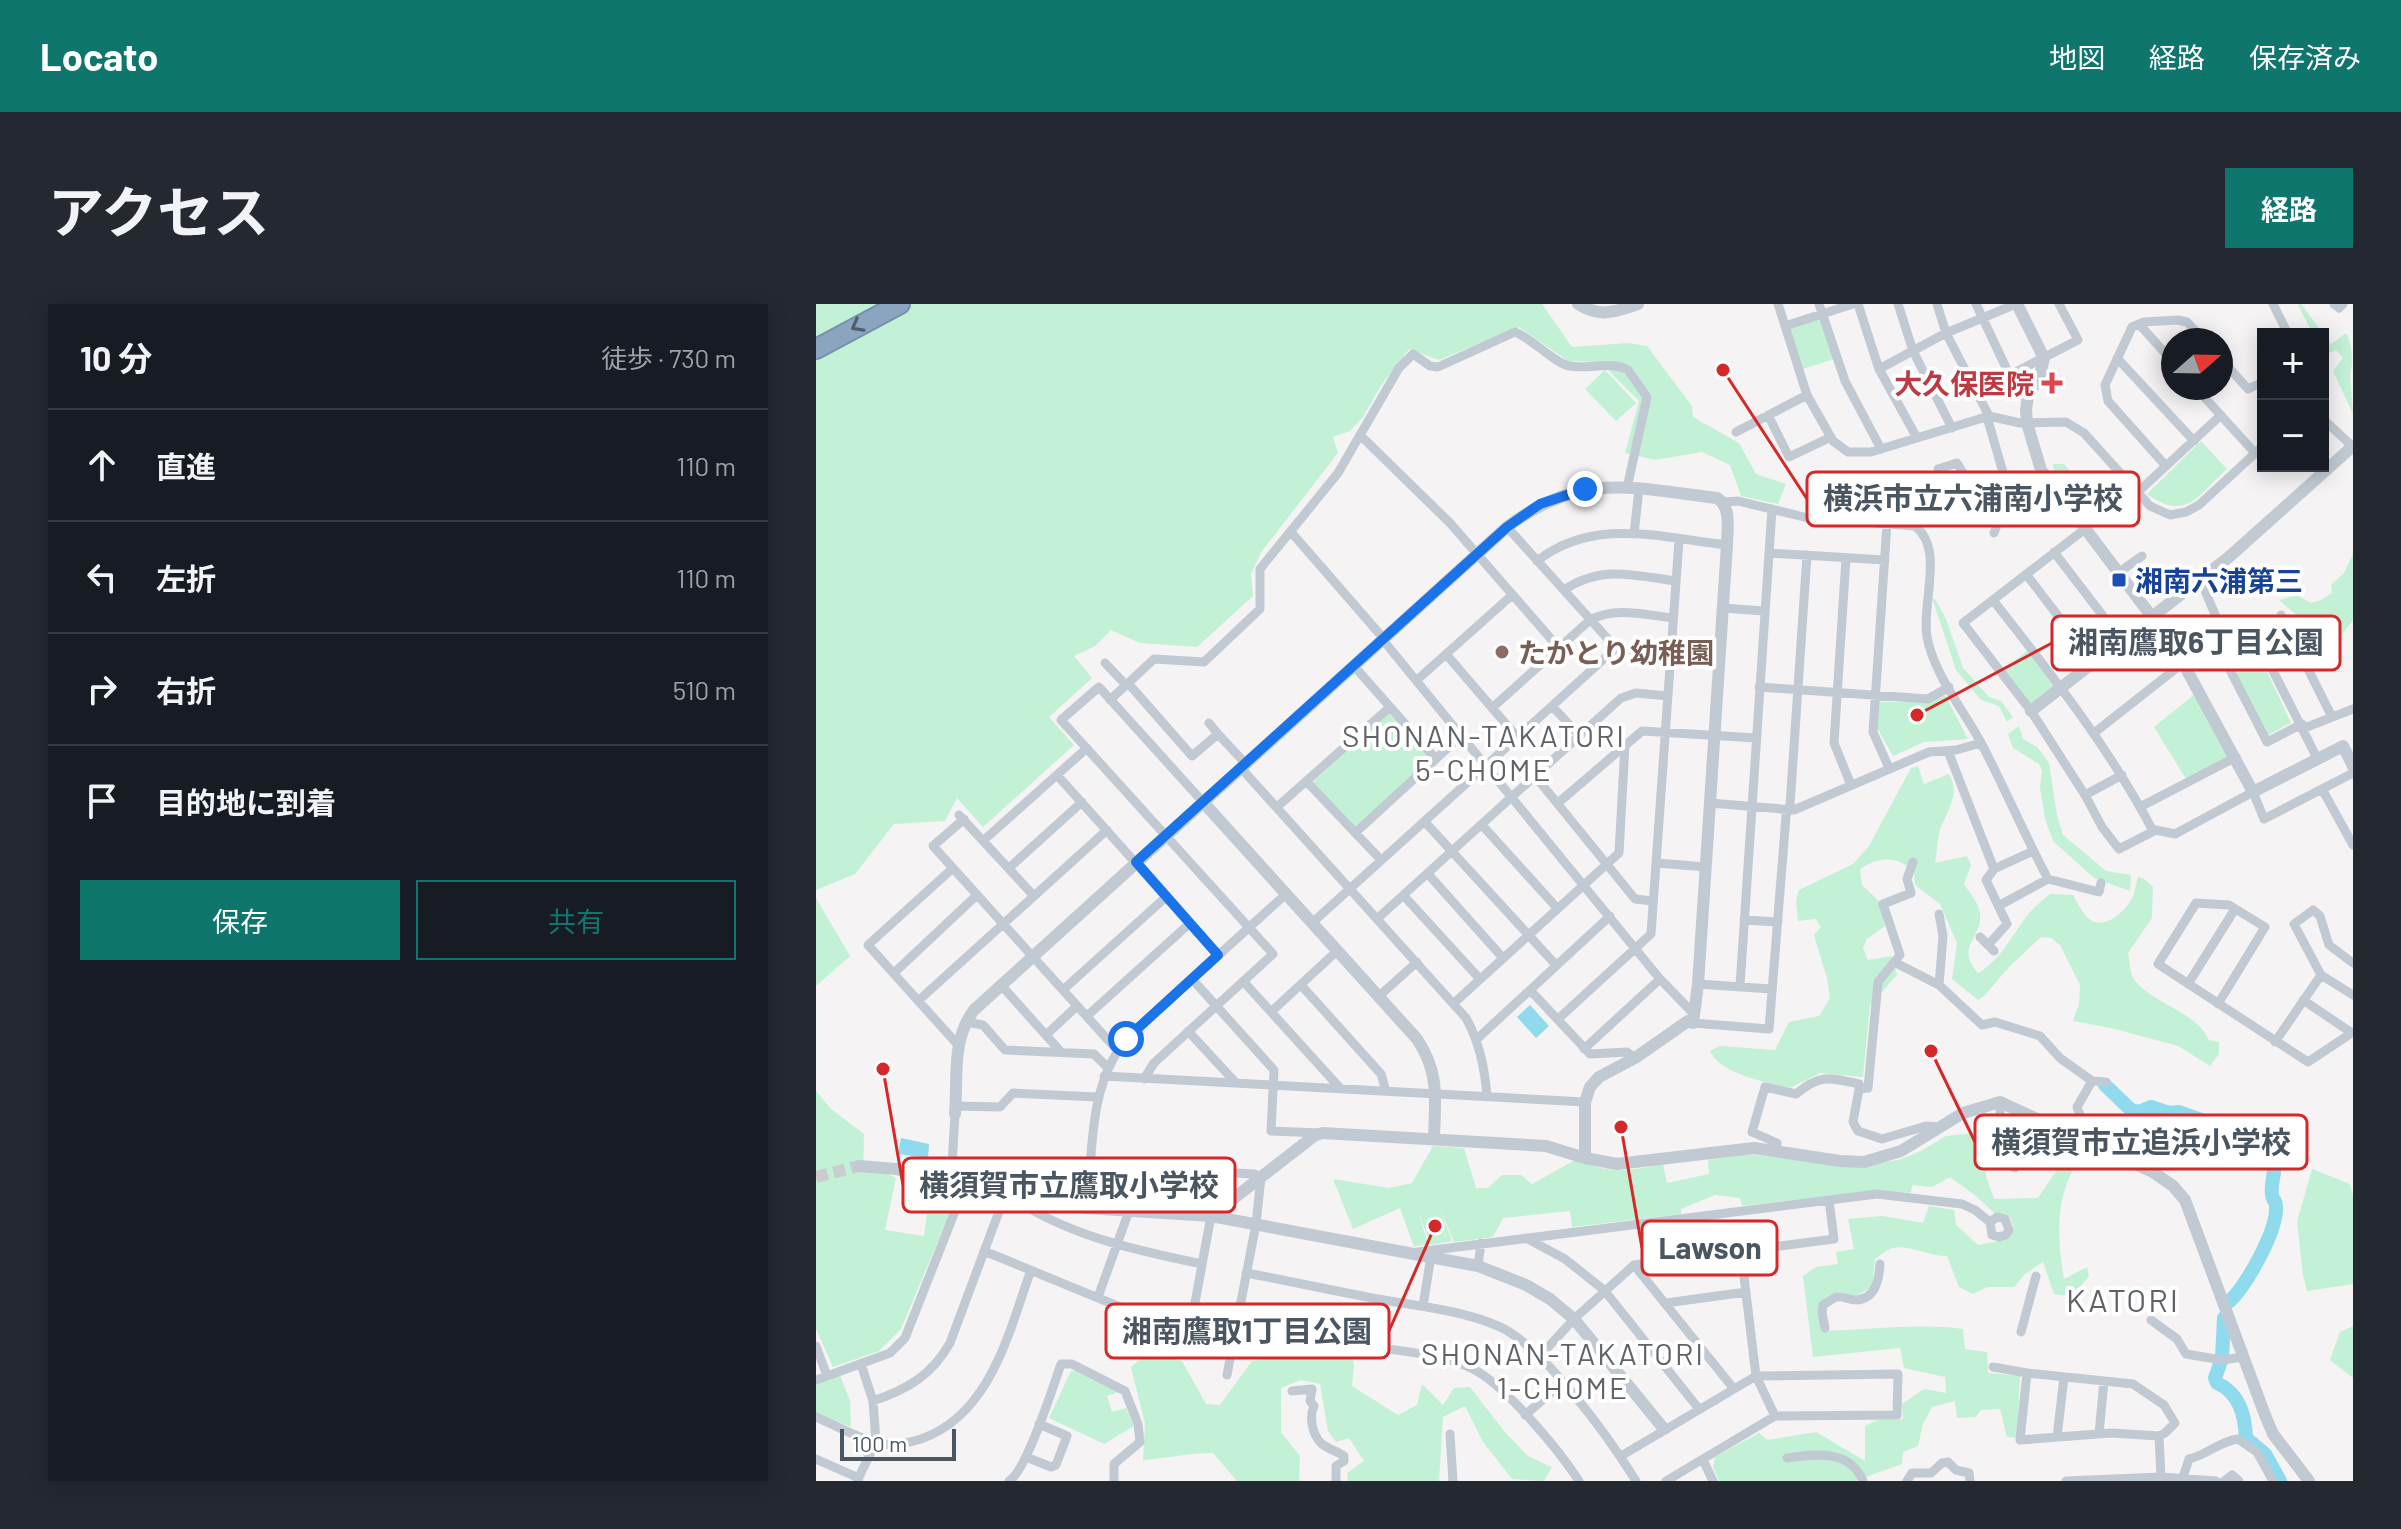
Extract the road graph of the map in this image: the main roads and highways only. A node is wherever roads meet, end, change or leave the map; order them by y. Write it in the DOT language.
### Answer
graph roads {
  1 [pos="900,304"];
  2 [pos="816,349"];
  1 -- 2 [label="highway, one-way"];
}
